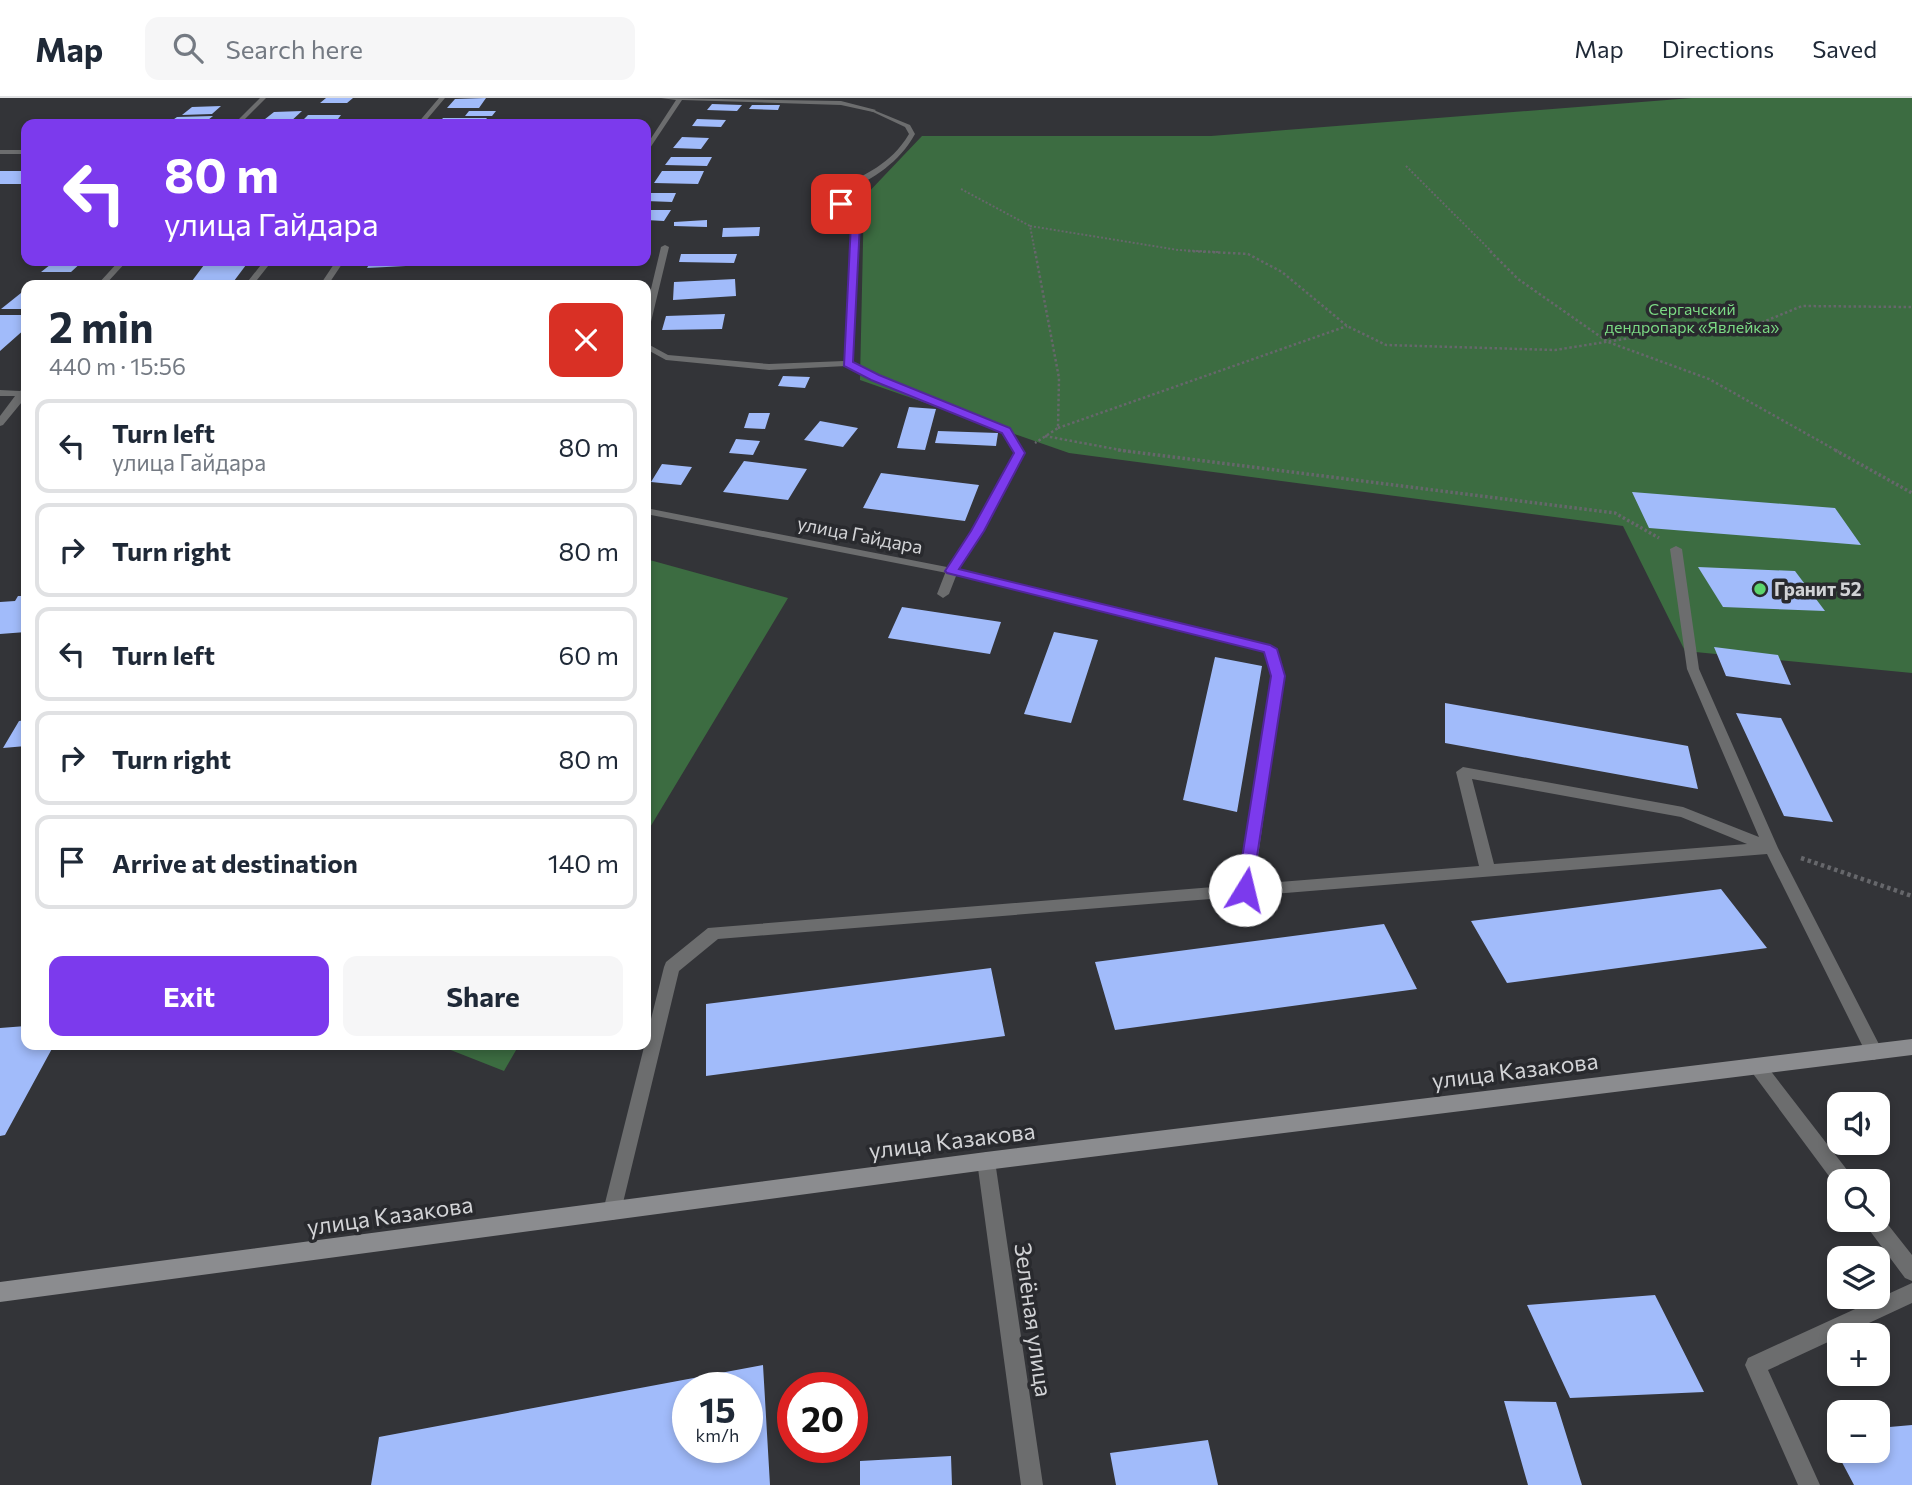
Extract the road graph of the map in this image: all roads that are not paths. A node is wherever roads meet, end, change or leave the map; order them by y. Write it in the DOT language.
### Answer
graph roads {
  1 [pos="263,98"];
  2 [pos="442,98"];
  3 [pos="664,98"];
  4 [pos="680,99"];
  5 [pos="242,119"];
  6 [pos="424,119"];
  7 [pos="651,142"];
  8 [pos="0,152"];
  9 [pos="21,152"];
  10 [pos="665,247"];
  11 [pos="118,266"];
  12 [pos="264,266"];
  13 [pos="106,280"];
  14 [pos="253,280"];
  15 [pos="651,305"];
  16 [pos="651,349"];
  17 [pos="848,363"];
  18 [pos="21,392"];
  19 [pos="0,393"];
  20 [pos="21,397"];
  21 [pos="0,424"];
  22 [pos="651,512"];
  23 [pos="1676,549"];
  24 [pos="952,571"];
  25 [pos="943,594"];
  26 [pos="1770,848"];
  27 [pos="1488,870"];
  28 [pos="1245,890"];
  29 [pos="1912,1047"];
  30 [pos="1874,1052"];
  31 [pos="1757,1066"];
  32 [pos="986,1161"];
  33 [pos="1835,1169"];
  34 [pos="612,1211"];
  35 [pos="1883,1232"];
  36 [pos="1912,1270"];
  37 [pos="0,1292"];
  38 [pos="1912,1293"];
  39 [pos="1032,1485"];
  40 [pos="1809,1485"];
  1 -- 5 [label="street"];
  2 -- 6 [label="street"];
  3 -- 4 [label="street"];
  4 -- 7 [label="street"];
  4 -- 17 [label="street"];
  8 -- 9 [label="street"];
  10 -- 15 [label="street"];
  11 -- 13 [label="street"];
  12 -- 14 [label="street"];
  16 -- 17 [label="street"];
  17 -- 24 [label="street"];
  18 -- 19 [label="street"];
  20 -- 21 [label="street"];
  22 -- 24 [label="street, улица Гайдара"];
  23 -- 26 [label="street"];
  24 -- 25 [label="street"];
  24 -- 28 [label="street, улица Гайдара"];
  26 -- 27 [label="street"];
  26 -- 27 [label="street"];
  26 -- 30 [label="street"];
  27 -- 28 [label="street"];
  28 -- 34 [label="street"];
  29 -- 30 [label="main road, улица Казакова"];
  30 -- 31 [label="main road, улица Казакова"];
  31 -- 32 [label="main road, улица Казакова"];
  31 -- 33 [label="street"];
  32 -- 34 [label="main road, улица Казакова"];
  32 -- 39 [label="street, Зелёная улица"];
  34 -- 37 [label="main road, улица Казакова"];
  35 -- 36 [label="street"];
  38 -- 40 [label="street"];
}
